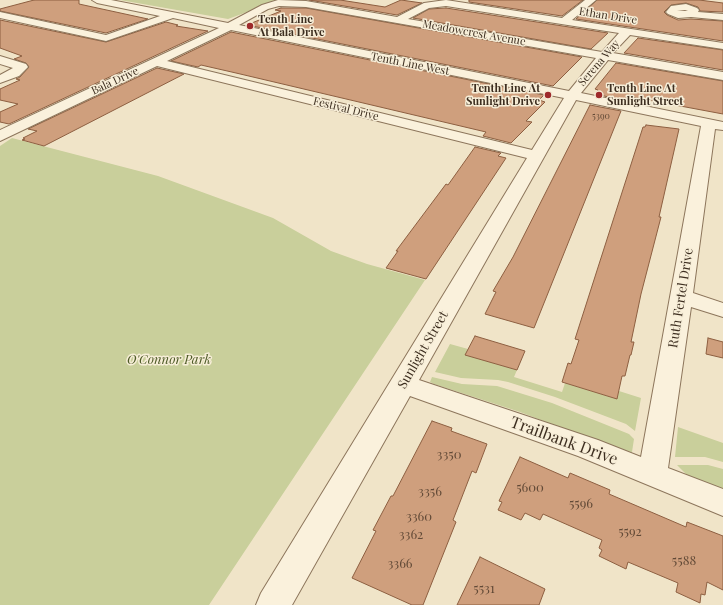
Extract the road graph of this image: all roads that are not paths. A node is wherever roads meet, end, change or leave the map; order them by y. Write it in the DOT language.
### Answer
graph roads {
  1 [pos="97,0"];
  2 [pos="501,0"];
  3 [pos="592,0"];
  4 [pos="487,9"];
  5 [pos="691,14"];
  6 [pos="0,15"];
  7 [pos="172,15"];
  8 [pos="723,17"];
  9 [pos="398,20"];
  10 [pos="564,21"];
  11 [pos="229,26"];
  12 [pos="627,31"];
  13 [pos="723,46"];
  14 [pos="604,56"];
  15 [pos="0,60"];
  16 [pos="155,62"];
  17 [pos="723,76"];
  18 [pos="0,79"];
  19 [pos="572,96"];
  20 [pos="716,125"];
  21 [pos="0,136"];
  22 [pos="537,156"];
  23 [pos="681,297"];
  24 [pos="723,310"];
  25 [pos="403,384"];
  26 [pos="653,473"];
  27 [pos="723,503"];
  28 [pos="276,604"];
  1 -- 7 [label="street, Tenth Line West"];
  2 -- 4 [label="street"];
  3 -- 10 [label="street"];
  4 -- 9 [label="street, Ethan Drive"];
  4 -- 10 [label="street, Ethan Drive"];
  5 -- 8 [label="street"];
  6 -- 7 [label="street"];
  7 -- 11 [label="street, Tenth Line West"];
  9 -- 11 [label="street, Meadowcrest Avenue"];
  9 -- 14 [label="street, Meadowcrest Avenue"];
  10 -- 12 [label="street, Ethan Drive"];
  11 -- 16 [label="street, Bala Drive"];
  11 -- 19 [label="street, Tenth Line West"];
  12 -- 13 [label="street, Ethan Drive"];
  12 -- 14 [label="street, Serena Way"];
  14 -- 17 [label="street, Meadowcrest Avenue"];
  14 -- 19 [label="street, Serena Way"];
  15 -- 18 [label="street"];
  16 -- 21 [label="street, Bala Drive"];
  16 -- 22 [label="street, Festival Drive"];
  19 -- 20 [label="street, Tenth Line West"];
  19 -- 22 [label="street, Sunlight Street"];
  20 -- 23 [label="street, Ruth Fertel Drive"];
  22 -- 25 [label="street, Sunlight Street"];
  23 -- 24 [label="street"];
  23 -- 26 [label="street, Ruth Fertel Drive"];
  25 -- 26 [label="street, Trailbank Drive"];
  25 -- 28 [label="street, Sunlight Street"];
  26 -- 27 [label="street, Trailbank Drive"];
}
